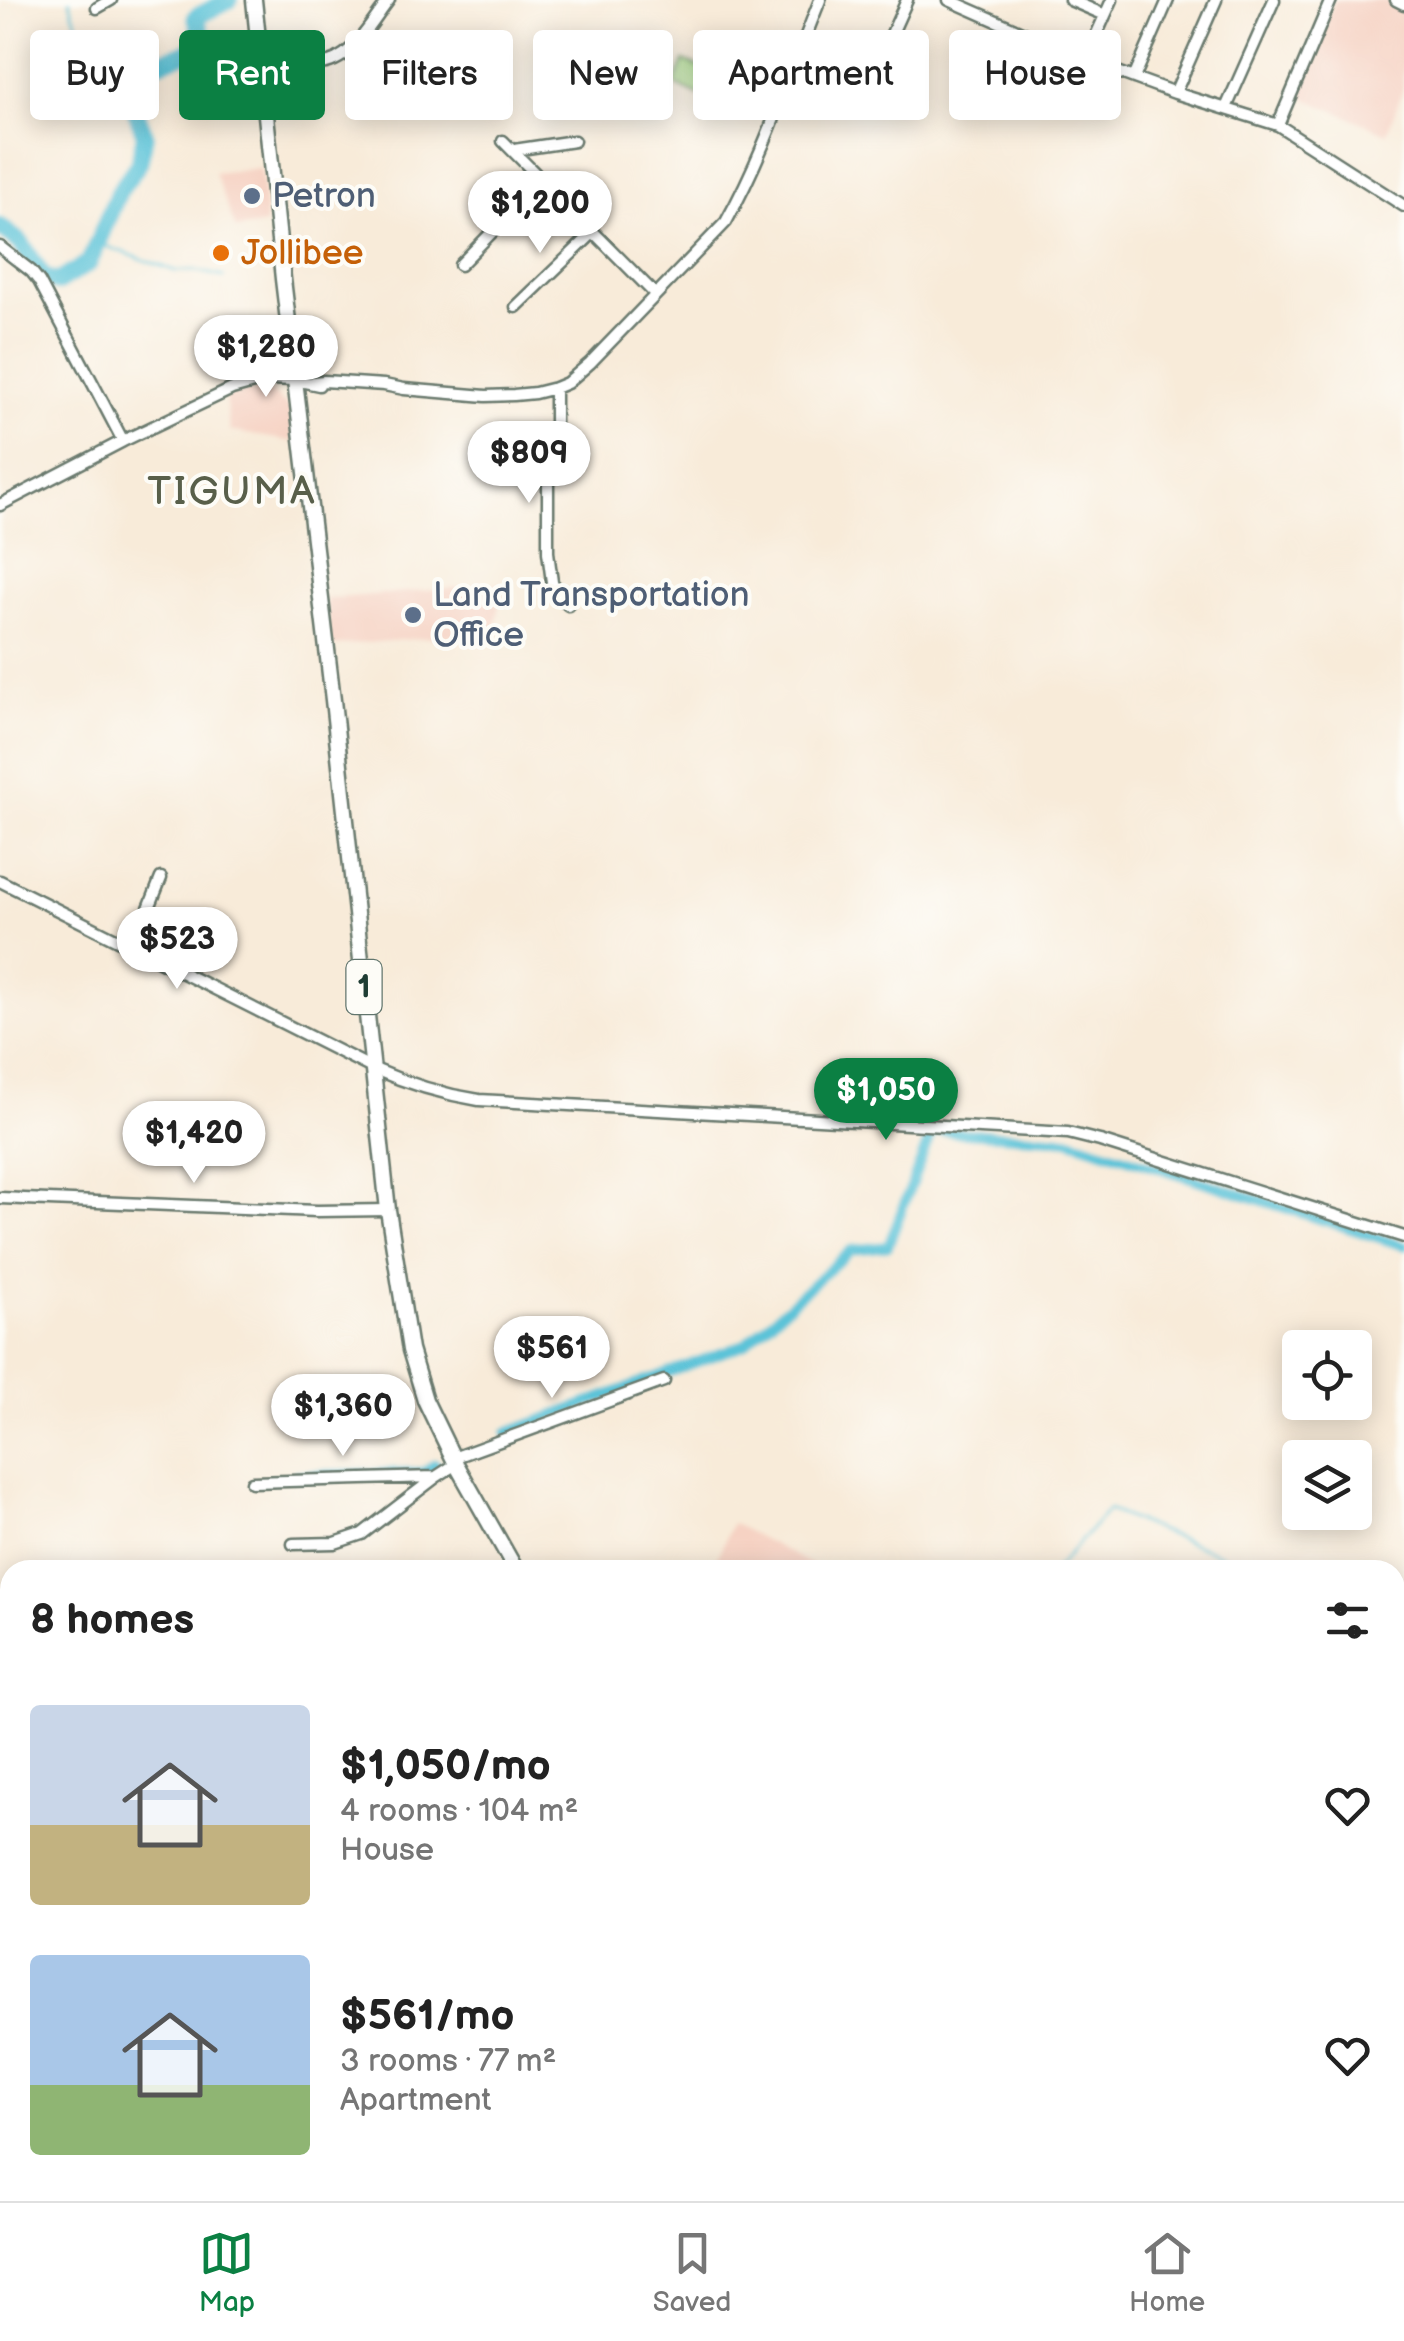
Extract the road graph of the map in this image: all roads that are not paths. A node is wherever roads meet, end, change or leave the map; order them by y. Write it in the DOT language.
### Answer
graph roads {
  1 [pos="111,0"];
  2 [pos="254,0"];
  3 [pos="389,0"];
  4 [pos="820,0"];
  5 [pos="908,0"];
  6 [pos="950,0"];
  7 [pos="1070,0"];
  8 [pos="1112,0"];
  9 [pos="1168,0"];
  10 [pos="1216,0"];
  11 [pos="1274,0"];
  12 [pos="1330,0"];
  13 [pos="1396,0"];
  14 [pos="1404,4"];
  15 [pos="97,8"];
  16 [pos="1105,15"];
  17 [pos="257,30"];
  18 [pos="894,30"];
  19 [pos="1018,30"];
  20 [pos="1099,30"];
  21 [pos="325,63"];
  22 [pos="1121,73"];
  23 [pos="1134,78"];
  24 [pos="1175,93"];
  25 [pos="1226,108"];
  26 [pos="267,120"];
  27 [pos="1278,125"];
  28 [pos="503,141"];
  29 [pos="574,141"];
  30 [pos="514,150"];
  31 [pos="542,181"];
  32 [pos="1404,206"];
  33 [pos="593,233"];
  34 [pos="0,247"];
  35 [pos="460,265"];
  36 [pos="654,294"];
  37 [pos="516,308"];
  38 [pos="295,380"];
  39 [pos="555,388"];
  40 [pos="124,441"];
  41 [pos="0,505"];
  42 [pos="568,604"];
  43 [pos="160,878"];
  44 [pos="0,881"];
  45 [pos="133,948"];
  46 [pos="372,1068"];
  47 [pos="0,1198"];
  48 [pos="388,1210"];
  49 [pos="1404,1238"];
  50 [pos="664,1381"];
  51 [pos="455,1461"];
  52 [pos="436,1477"];
  53 [pos="252,1482"];
  54 [pos="293,1544"];
  55 [pos="510,1560"];
  1 -- 15 [label="street"];
  2 -- 17 [label="highway, 1"];
  3 -- 21 [label="street"];
  4 -- 36 [label="street"];
  5 -- 18 [label="street"];
  6 -- 19 [label="street"];
  7 -- 16 [label="street"];
  8 -- 16 [label="street"];
  9 -- 23 [label="street"];
  10 -- 24 [label="street"];
  11 -- 25 [label="street"];
  12 -- 27 [label="street"];
  13 -- 14 [label="street"];
  16 -- 20 [label="street"];
  22 -- 23 [label="street"];
  23 -- 24 [label="street"];
  24 -- 25 [label="street"];
  25 -- 27 [label="street"];
  26 -- 38 [label="highway, 1"];
  27 -- 32 [label="street"];
  28 -- 30 [label="street"];
  29 -- 30 [label="street"];
  30 -- 31 [label="street"];
  31 -- 33 [label="street"];
  31 -- 35 [label="street"];
  33 -- 36 [label="street"];
  33 -- 37 [label="street"];
  34 -- 40 [label="street"];
  36 -- 39 [label="street"];
  38 -- 39 [label="street"];
  38 -- 40 [label="street"];
  38 -- 46 [label="highway, 1"];
  39 -- 42 [label="street"];
  40 -- 41 [label="street"];
  43 -- 45 [label="street"];
  44 -- 45 [label="street"];
  45 -- 46 [label="street"];
  46 -- 48 [label="highway, 1"];
  46 -- 49 [label="street"];
  47 -- 48 [label="street"];
  48 -- 51 [label="highway, 1"];
  50 -- 51 [label="street"];
  51 -- 52 [label="street"];
  51 -- 55 [label="highway, 1"];
  52 -- 53 [label="street"];
  52 -- 54 [label="street"];
}
